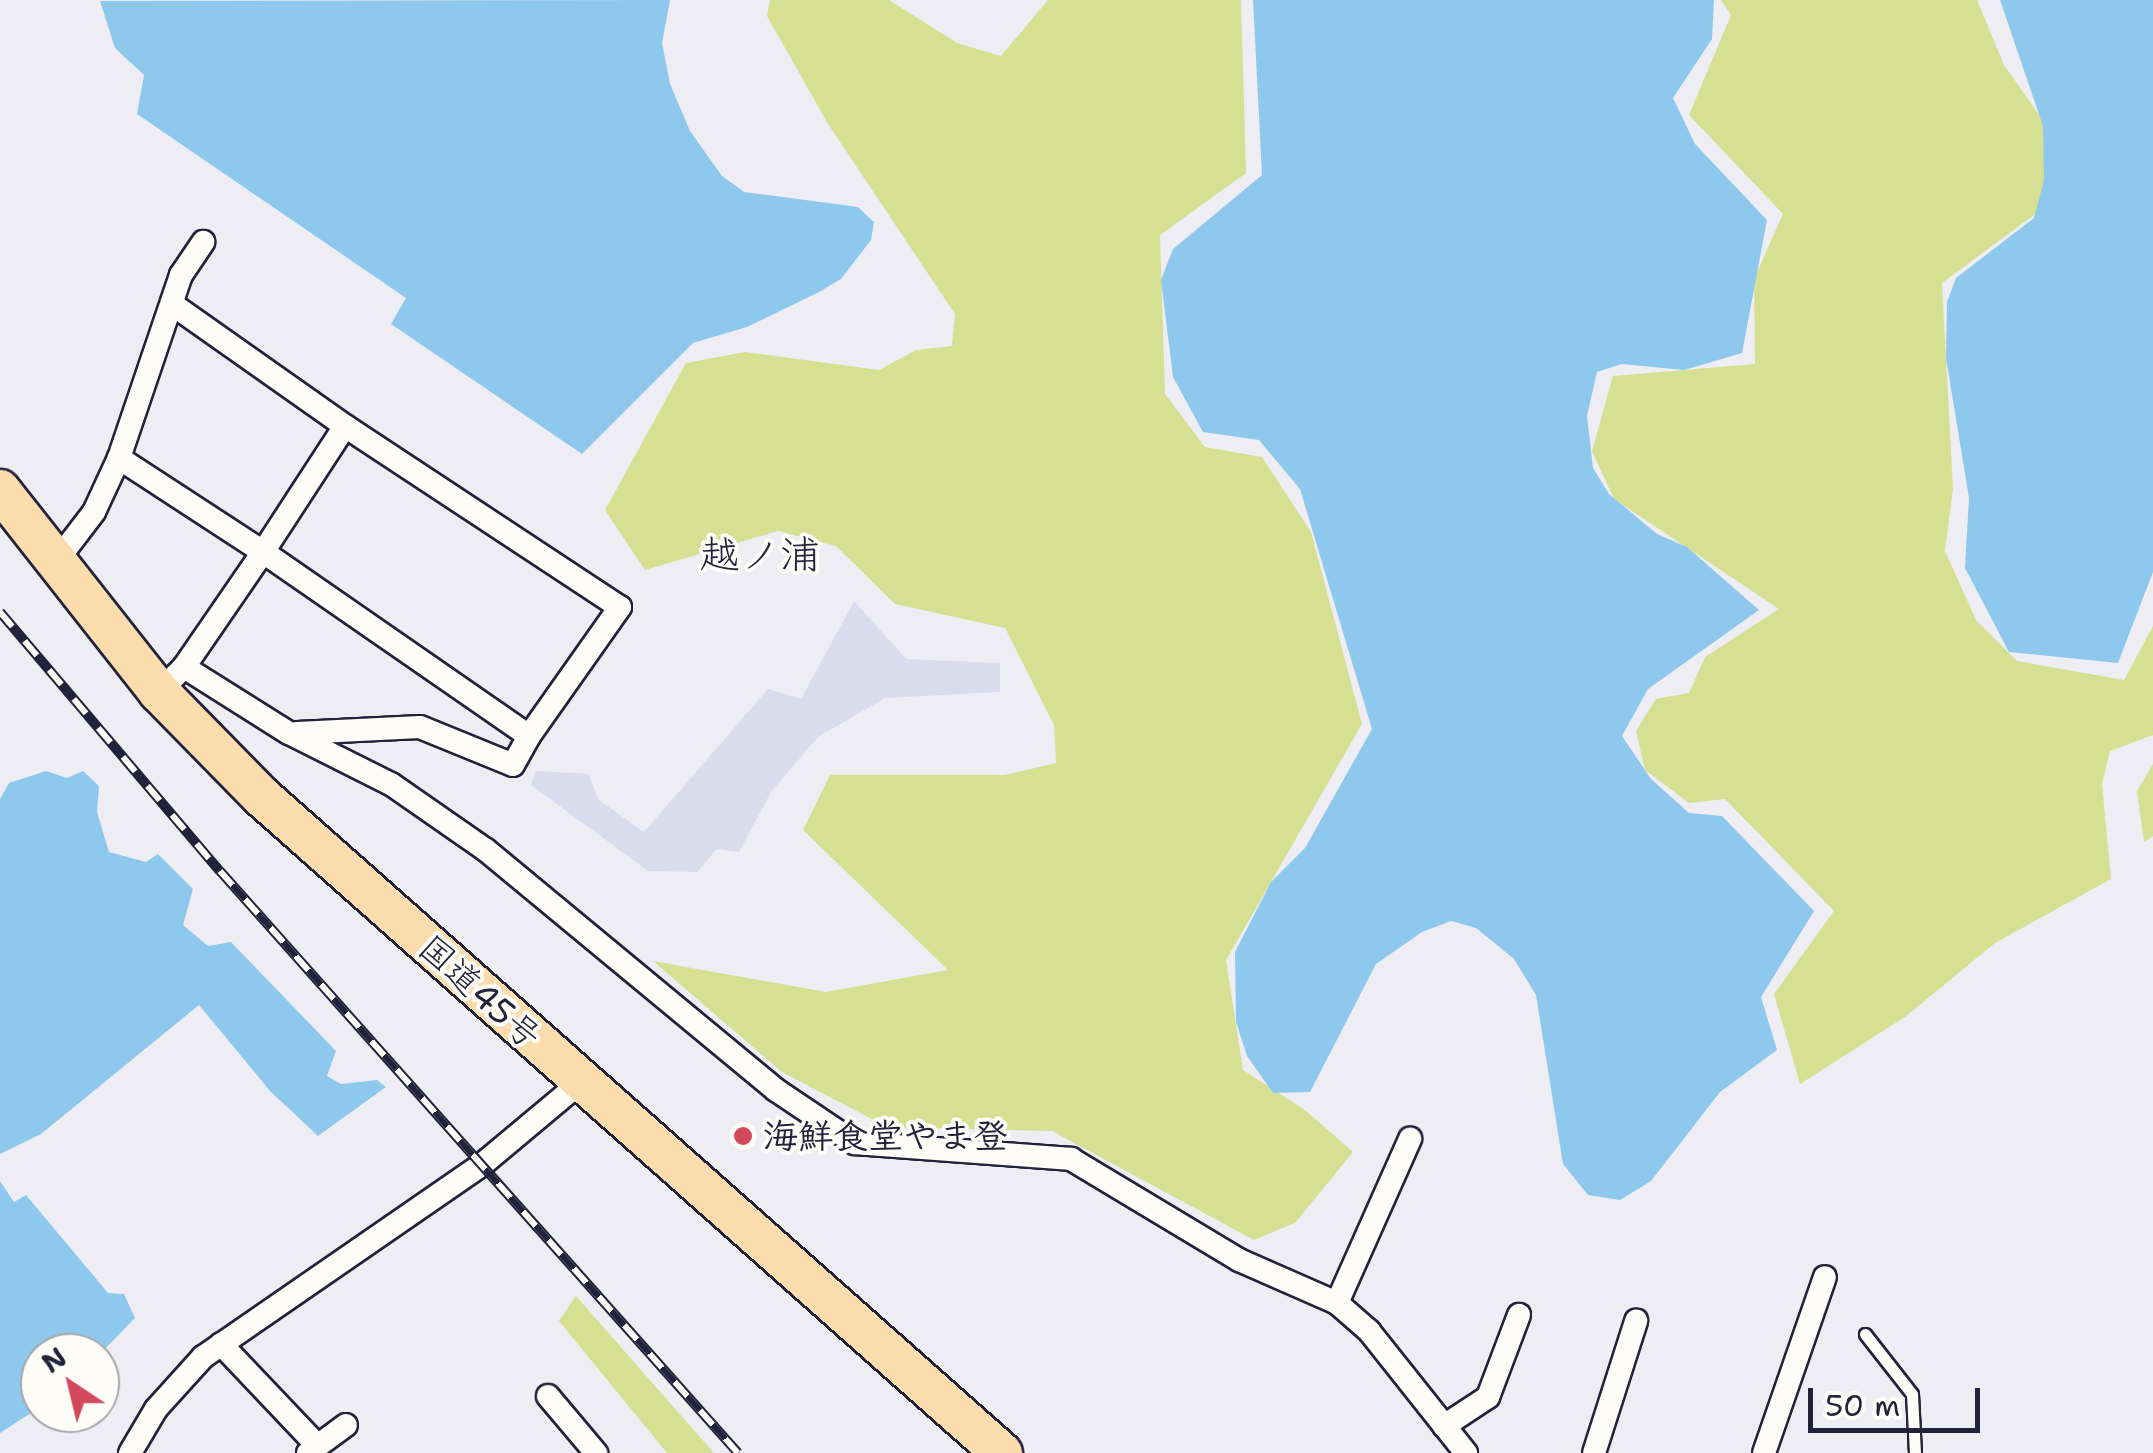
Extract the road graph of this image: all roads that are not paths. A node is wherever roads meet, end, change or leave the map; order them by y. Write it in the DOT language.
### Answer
graph roads {
  1 [pos="203,242"];
  2 [pos="172,304"];
  3 [pos="345,426"];
  4 [pos="119,458"];
  5 [pos="0,490"];
  6 [pos="263,552"];
  7 [pos="55,564"];
  8 [pos="172,679"];
  9 [pos="289,733"];
  10 [pos="529,736"];
  11 [pos="582,1082"];
  12 [pos="1410,1139"];
  13 [pos="1826,1277"];
  14 [pos="1336,1303"];
  15 [pos="1519,1314"];
  16 [pos="1636,1320"];
  17 [pos="1865,1334"];
  18 [pos="222,1344"];
  19 [pos="548,1396"];
  20 [pos="346,1425"];
  21 [pos="1444,1426"];
  22 [pos="312,1449"];
  23 [pos="130,1453"];
  24 [pos="596,1453"];
  25 [pos="1002,1453"];
  26 [pos="1466,1453"];
  27 [pos="1594,1453"];
  28 [pos="1764,1453"];
  29 [pos="1914,1453"];
  1 -- 2 [label="street"];
  2 -- 3 [label="street"];
  2 -- 4 [label="street"];
  3 -- 6 [label="street"];
  3 -- 10 [label="street"];
  4 -- 6 [label="street"];
  4 -- 7 [label="street"];
  5 -- 7 [label="highway, 国道45号"];
  6 -- 8 [label="street"];
  6 -- 10 [label="street"];
  7 -- 8 [label="highway, 国道45号"];
  8 -- 9 [label="street"];
  8 -- 11 [label="highway, 国道45号"];
  9 -- 10 [label="street"];
  9 -- 14 [label="street"];
  11 -- 18 [label="street"];
  11 -- 25 [label="highway, 国道45号"];
  12 -- 14 [label="street"];
  13 -- 28 [label="street"];
  14 -- 21 [label="street"];
  15 -- 21 [label="street"];
  16 -- 27 [label="street"];
  17 -- 29 [label="lane"];
  18 -- 22 [label="street"];
  18 -- 23 [label="street"];
  19 -- 24 [label="street"];
  20 -- 22 [label="street"];
  21 -- 26 [label="street"];
}
